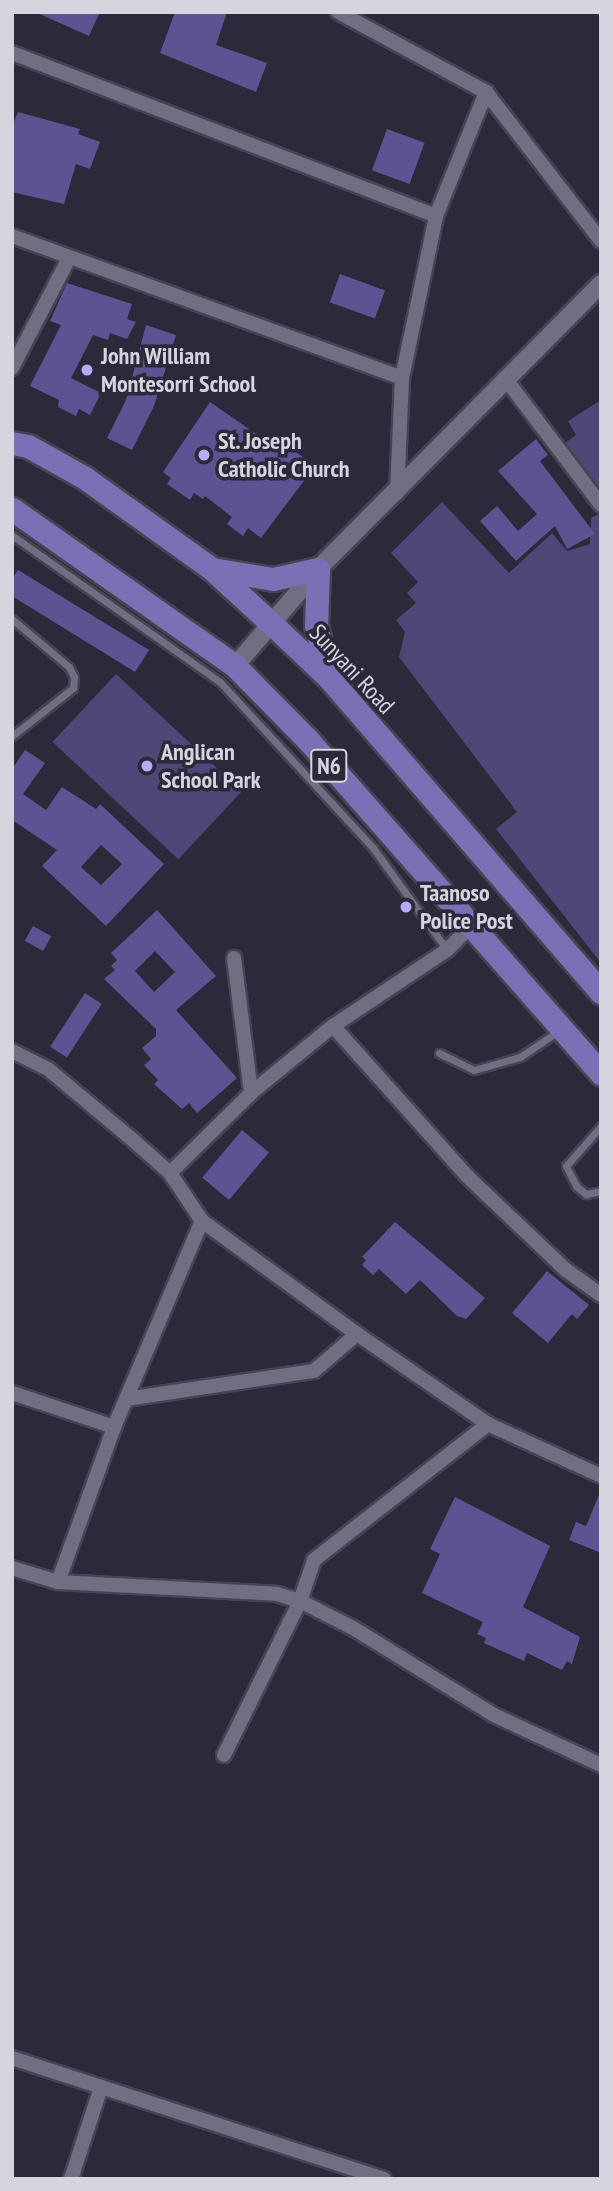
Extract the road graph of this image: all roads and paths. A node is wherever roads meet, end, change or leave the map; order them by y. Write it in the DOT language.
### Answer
graph roads {
  1 [pos="338,12"];
  2 [pos="12,53"];
  3 [pos="486,92"];
  4 [pos="436,216"];
  5 [pos="12,236"];
  6 [pos="601,241"];
  7 [pos="69,258"];
  8 [pos="601,284"];
  9 [pos="12,368"];
  10 [pos="402,378"];
  11 [pos="505,378"];
  12 [pos="12,443"];
  13 [pos="397,493"];
  14 [pos="601,505"];
  15 [pos="12,509"];
  16 [pos="13,537"];
  17 [pos="212,569"];
  18 [pos="318,569"];
  19 [pos="12,619"];
  20 [pos="273,625"];
  21 [pos="235,666"];
  22 [pos="328,677"];
  23 [pos="12,736"];
  24 [pos="470,927"];
  25 [pos="447,950"];
  26 [pos="234,958"];
  27 [pos="601,992"];
  28 [pos="333,1026"];
  29 [pos="564,1027"];
  30 [pos="12,1051"];
  31 [pos="439,1053"];
  32 [pos="601,1073"];
  33 [pos="251,1093"];
  34 [pos="601,1126"];
  35 [pos="170,1173"];
  36 [pos="601,1191"];
  37 [pos="202,1220"];
  38 [pos="601,1295"];
  39 [pos="358,1334"];
  40 [pos="12,1393"];
  41 [pos="126,1399"];
  42 [pos="488,1424"];
  43 [pos="114,1427"];
  44 [pos="597,1470"];
  45 [pos="12,1568"];
  46 [pos="58,1582"];
  47 [pos="300,1601"];
  48 [pos="224,1755"];
  49 [pos="601,1765"];
  50 [pos="12,2058"];
  51 [pos="101,2087"];
  52 [pos="71,2179"];
  53 [pos="384,2179"];
  1 -- 3 [label="street"];
  2 -- 4 [label="street"];
  3 -- 4 [label="street"];
  3 -- 6 [label="street"];
  4 -- 10 [label="street"];
  5 -- 7 [label="street"];
  7 -- 9 [label="street"];
  7 -- 10 [label="street"];
  8 -- 11 [label="street"];
  10 -- 13 [label="street"];
  11 -- 13 [label="street"];
  11 -- 14 [label="street"];
  12 -- 17 [label="main road, Sunyani Road / N6"];
  13 -- 18 [label="street"];
  15 -- 21 [label="main road, N6"];
  16 -- 25 [label="lane"];
  17 -- 18 [label="main road"];
  17 -- 20 [label="main road, Sunyani Road / N6"];
  18 -- 20 [label="street"];
  18 -- 22 [label="main road"];
  19 -- 23 [label="lane"];
  20 -- 21 [label="street"];
  20 -- 22 [label="main road, Sunyani Road / N6"];
  21 -- 24 [label="main road, N6"];
  22 -- 27 [label="main road, Sunyani Road / N6"];
  24 -- 25 [label="street"];
  24 -- 29 [label="main road, N6"];
  25 -- 28 [label="street"];
  26 -- 33 [label="street"];
  28 -- 33 [label="street"];
  28 -- 38 [label="street"];
  29 -- 31 [label="lane"];
  29 -- 32 [label="main road, N6"];
  30 -- 35 [label="street"];
  33 -- 35 [label="street"];
  34 -- 36 [label="lane"];
  35 -- 37 [label="street"];
  37 -- 39 [label="street"];
  37 -- 41 [label="street"];
  39 -- 41 [label="street"];
  39 -- 42 [label="street"];
  40 -- 43 [label="street"];
  41 -- 43 [label="street"];
  42 -- 44 [label="street"];
  42 -- 47 [label="street"];
  43 -- 46 [label="street"];
  45 -- 46 [label="street"];
  46 -- 47 [label="street"];
  47 -- 48 [label="street"];
  47 -- 49 [label="street"];
  50 -- 51 [label="street"];
  51 -- 52 [label="street"];
  51 -- 53 [label="street"];
}
